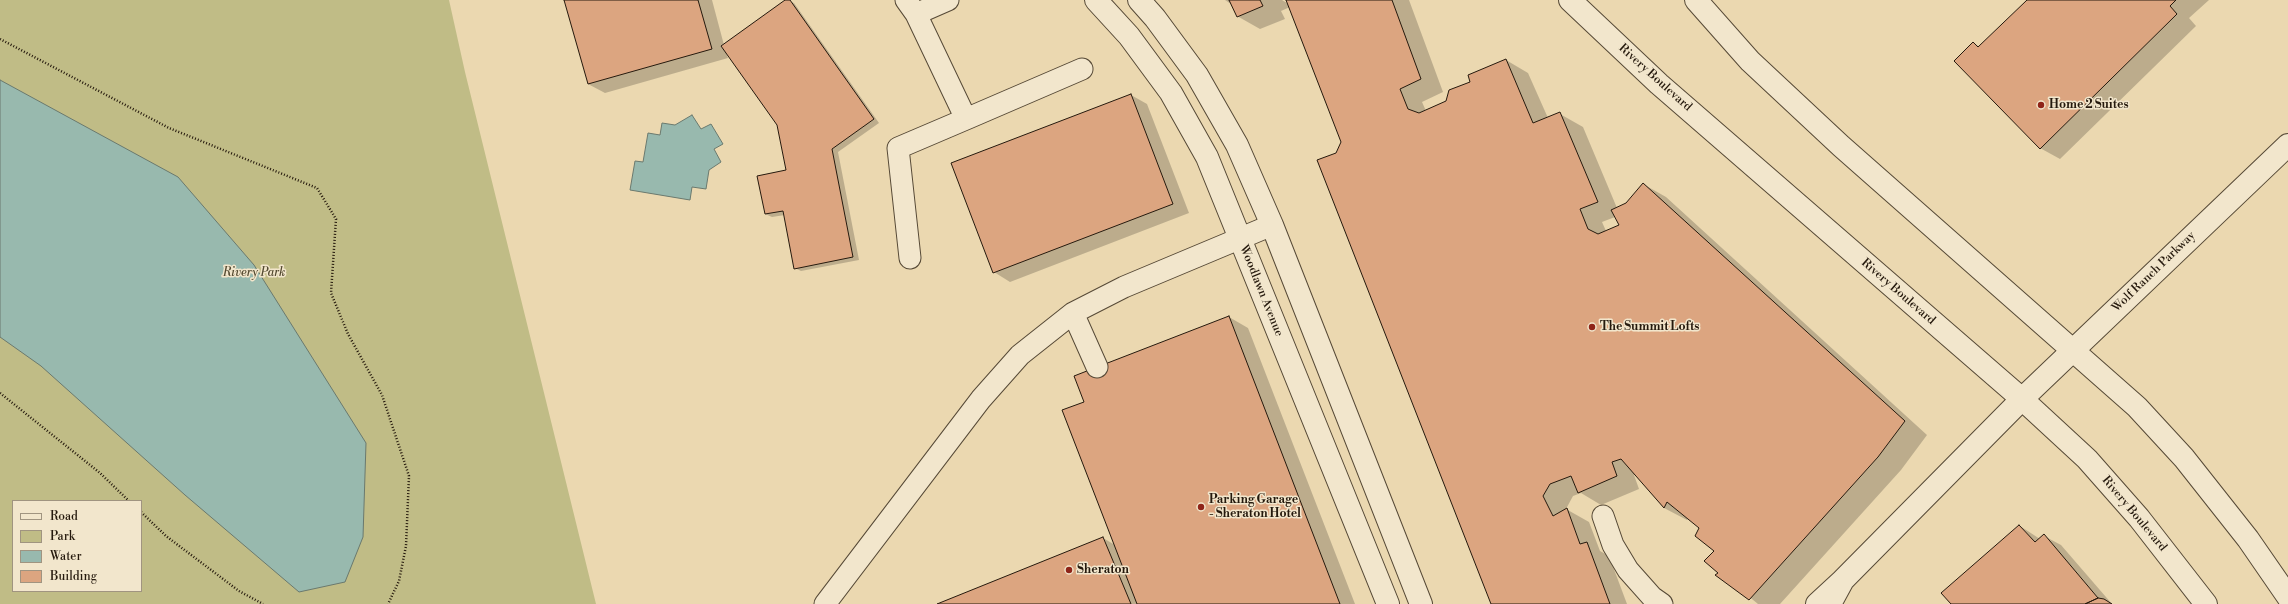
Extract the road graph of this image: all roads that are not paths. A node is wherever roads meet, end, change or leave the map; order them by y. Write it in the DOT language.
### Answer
graph roads {
  1 [pos="948,0"];
  2 [pos="1096,0"];
  3 [pos="1139,0"];
  4 [pos="1570,0"];
  5 [pos="1696,0"];
  6 [pos="911,7"];
  7 [pos="1082,69"];
  8 [pos="966,119"];
  9 [pos="2288,145"];
  10 [pos="1272,225"];
  11 [pos="1240,238"];
  12 [pos="910,258"];
  13 [pos="1073,313"];
  14 [pos="2073,349"];
  15 [pos="1097,367"];
  16 [pos="2022,399"];
  17 [pos="1603,516"];
  18 [pos="1843,580"];
  19 [pos="2288,597"];
  20 [pos="825,604"];
  21 [pos="1388,604"];
  22 [pos="1421,604"];
  23 [pos="1662,604"];
  24 [pos="1817,604"];
  25 [pos="1830,604"];
  26 [pos="2206,604"];
  1 -- 6 [label="lane"];
  2 -- 11 [label="street, Woodlawn Avenue"];
  3 -- 10 [label="street"];
  4 -- 16 [label="street, Rivery Boulevard"];
  5 -- 14 [label="street"];
  6 -- 8 [label="lane"];
  7 -- 8 [label="lane"];
  8 -- 12 [label="lane"];
  9 -- 14 [label="street, Wolf Ranch Parkway"];
  10 -- 11 [label="lane"];
  10 -- 22 [label="street"];
  11 -- 13 [label="lane"];
  11 -- 21 [label="street, Woodlawn Avenue"];
  13 -- 15 [label="lane"];
  13 -- 20 [label="lane"];
  14 -- 16 [label="street, Wolf Ranch Parkway"];
  14 -- 19 [label="street"];
  16 -- 18 [label="street, Wolf Ranch Parkway"];
  16 -- 26 [label="street, Rivery Boulevard"];
  17 -- 23 [label="lane"];
  18 -- 24 [label="street"];
  18 -- 25 [label="street"];
}
